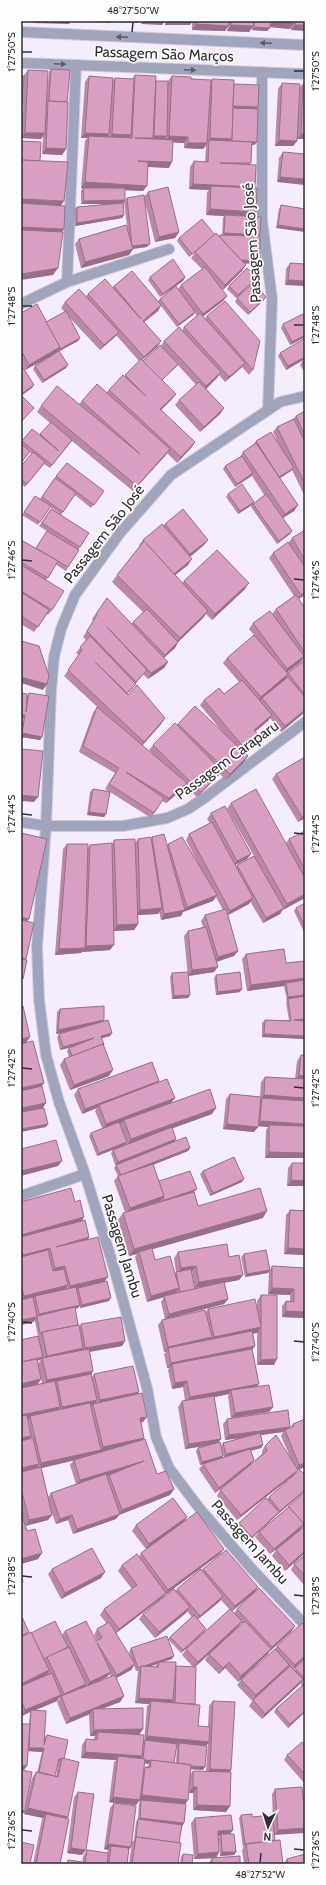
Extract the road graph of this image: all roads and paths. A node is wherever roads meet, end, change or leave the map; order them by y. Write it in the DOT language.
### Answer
graph roads {
  1 [pos="21,32"];
  2 [pos="305,45"];
  3 [pos="21,63"];
  4 [pos="76,65"];
  5 [pos="262,72"];
  6 [pos="305,74"];
  7 [pos="169,249"];
  8 [pos="67,282"];
  9 [pos="21,304"];
  10 [pos="305,396"];
  11 [pos="268,410"];
  12 [pos="305,722"];
  13 [pos="21,822"];
  14 [pos="46,826"];
  15 [pos="85,1174"];
  16 [pos="21,1196"];
  17 [pos="305,1625"];
  2 -- 1 [label="street, Passagem São Marços, one-way"];
  3 -- 4 [label="street, Passagem São Marços, one-way"];
  4 -- 5 [label="street, Passagem São Marços, one-way"];
  4 -- 8 [label="street"];
  5 -- 6 [label="street, Passagem São Marços"];
  5 -- 11 [label="street, Passagem São José"];
  7 -- 8 [label="street"];
  8 -- 9 [label="street"];
  10 -- 11 [label="street, Passagem São José"];
  11 -- 14 [label="street, Passagem São José"];
  12 -- 14 [label="street, Passagem Caraparu"];
  13 -- 14 [label="street, Passagem Caraparu"];
  14 -- 15 [label="street, Passagem Jambu"];
  15 -- 16 [label="street"];
  15 -- 17 [label="street, Passagem Jambu"];
}
